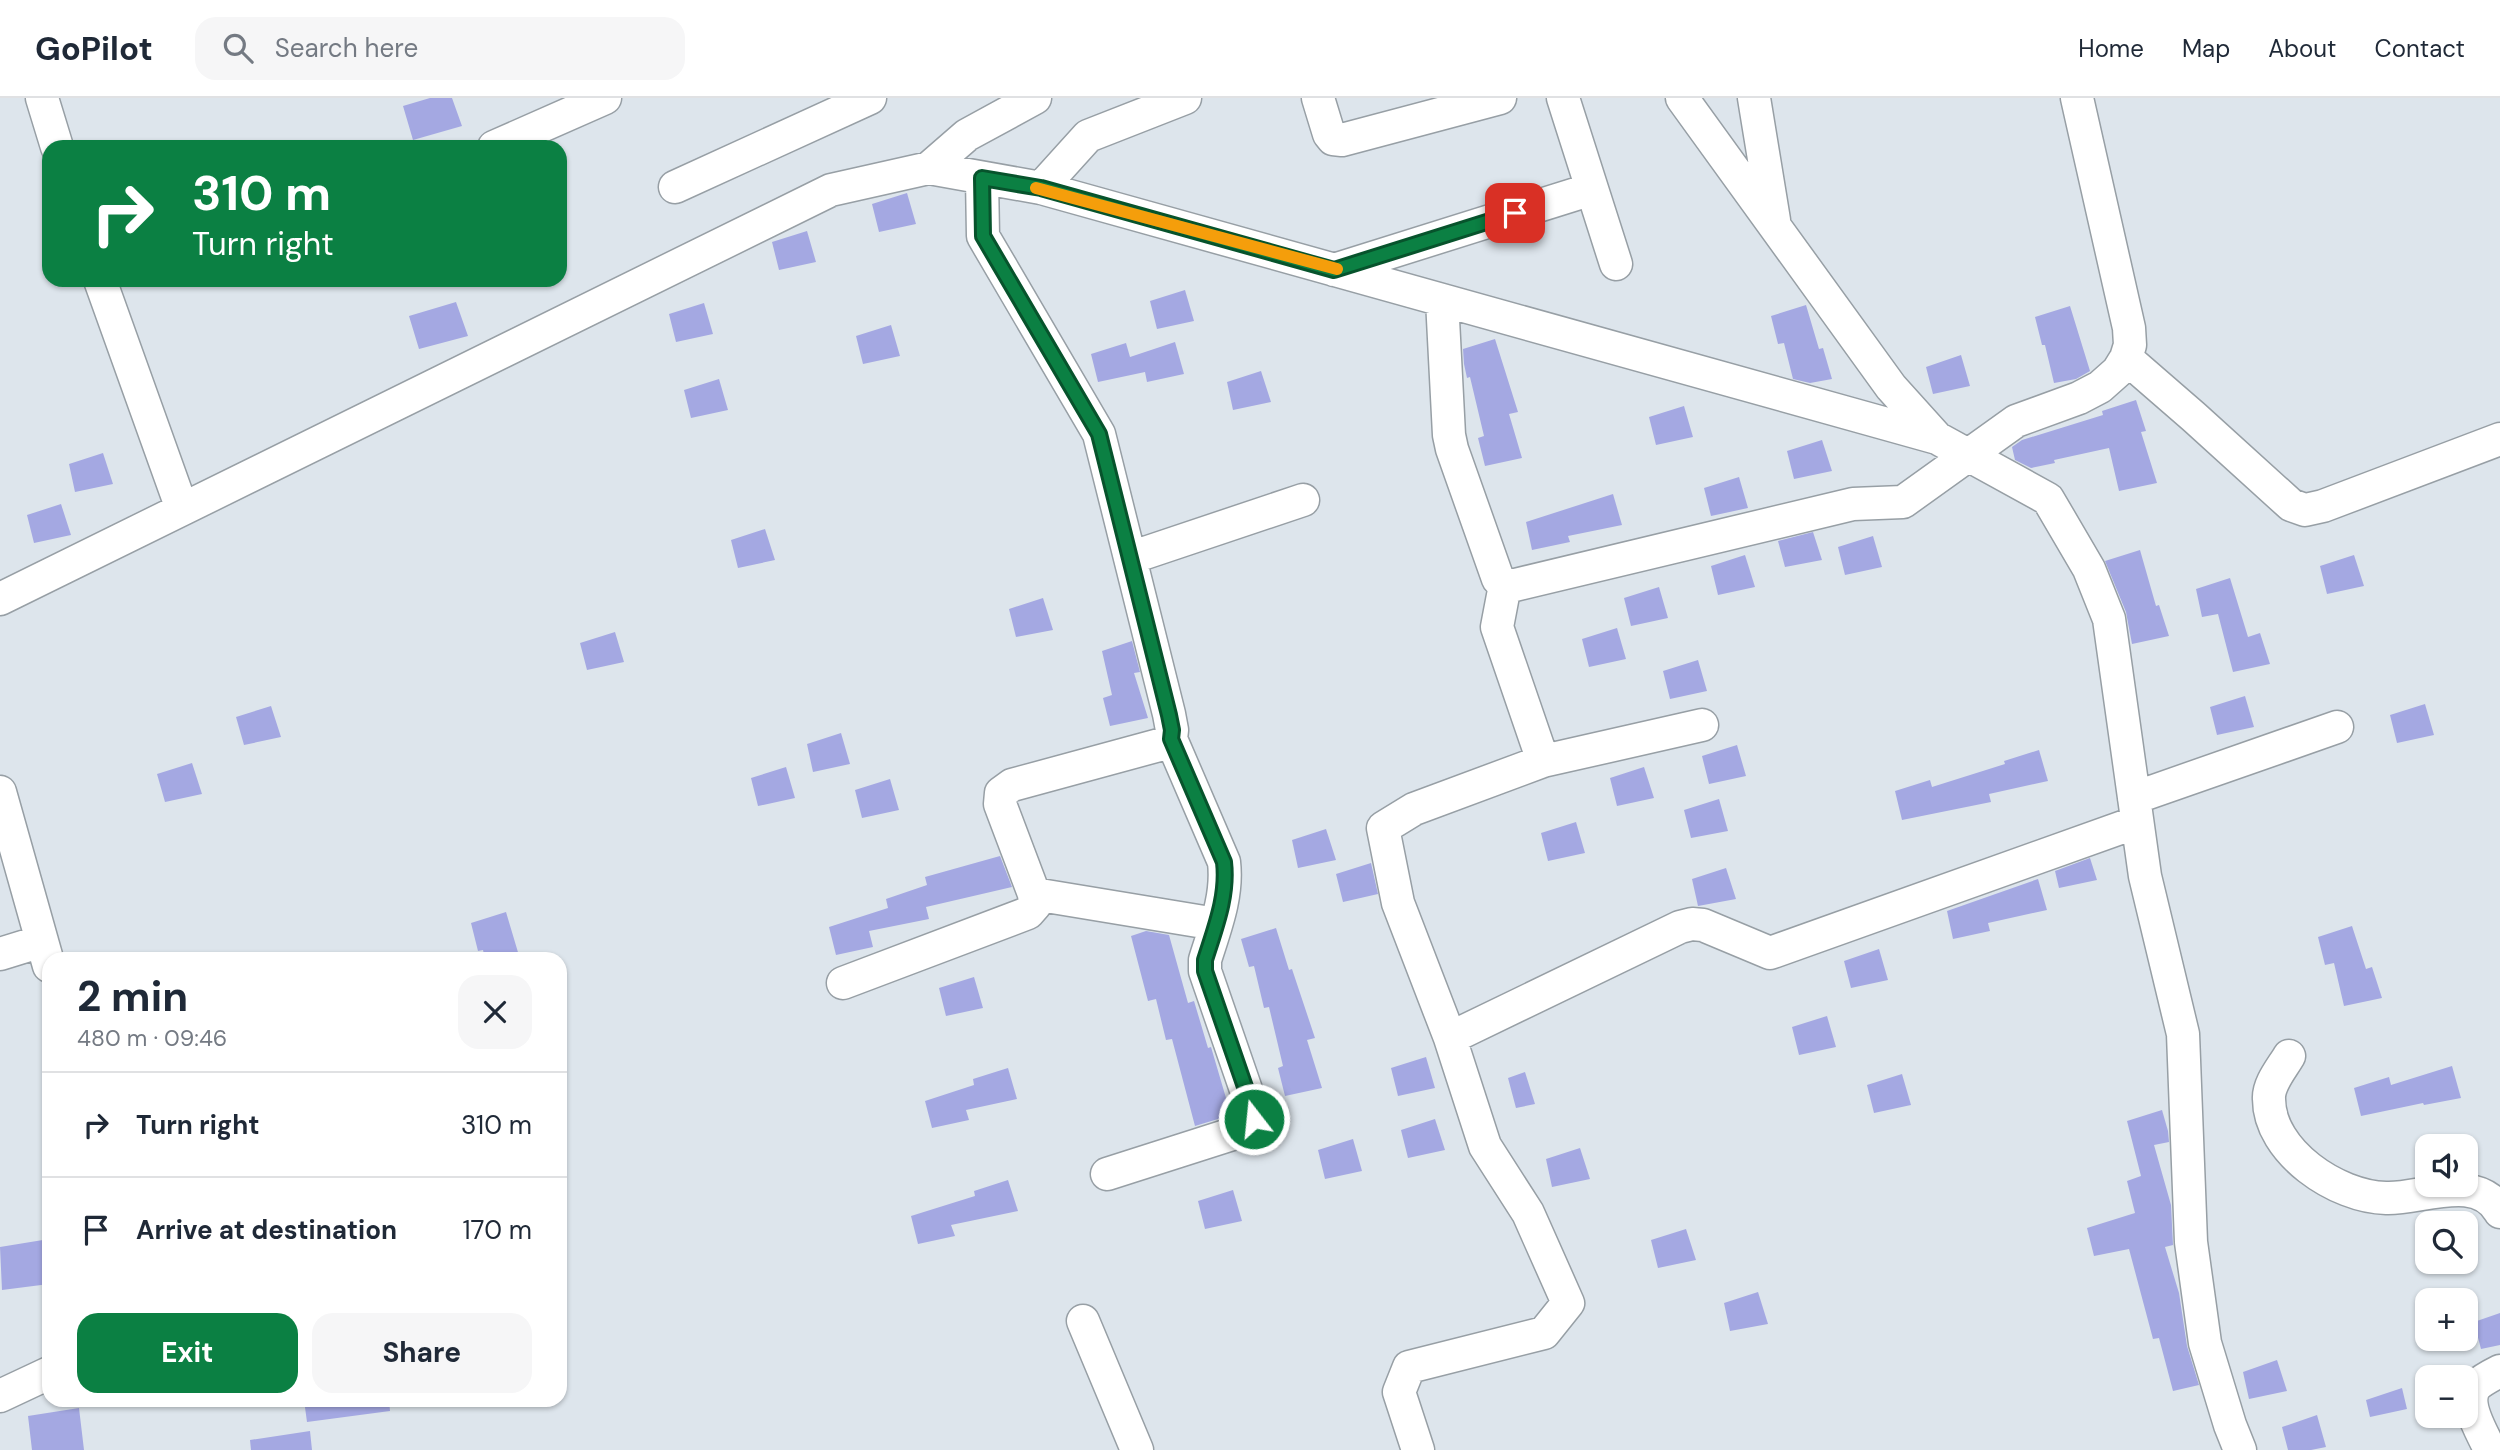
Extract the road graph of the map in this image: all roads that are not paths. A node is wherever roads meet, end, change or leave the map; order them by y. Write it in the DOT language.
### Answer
graph roads {
  1 [pos="42,98"];
  2 [pos="605,98"];
  3 [pos="870,98"];
  4 [pos="1035,98"];
  5 [pos="1185,98"];
  6 [pos="1318,98"];
  7 [pos="1500,98"];
  8 [pos="1563,98"];
  9 [pos="1682,98"];
  10 [pos="2077,98"];
  11 [pos="1756,112"];
  12 [pos="55,140"];
  13 [pos="510,140"];
  14 [pos="1732,167"];
  15 [pos="929,168"];
  16 [pos="982,178"];
  17 [pos="675,187"];
  18 [pos="1041,188"];
  19 [pos="1592,189"];
  20 [pos="1775,228"];
  21 [pos="1616,264"];
  22 [pos="1334,270"];
  23 [pos="103,287"];
  24 [pos="1442,300"];
  25 [pos="2126,358"];
  26 [pos="1937,438"];
  27 [pos="2500,439"];
  28 [pos="1970,456"];
  29 [pos="1303,500"];
  30 [pos="182,509"];
  31 [pos="1130,558"];
  32 [pos="1505,584"];
  33 [pos="0,599"];
  34 [pos="1702,725"];
  35 [pos="2337,727"];
  36 [pos="1171,739"];
  37 [pos="1543,761"];
  38 [pos="0,792"];
  39 [pos="2136,810"];
  40 [pos="1034,894"];
  41 [pos="1216,924"];
  42 [pos="45,952"];
  43 [pos="0,954"];
  44 [pos="42,954"];
  45 [pos="843,983"];
  46 [pos="1450,1038"];
  47 [pos="2289,1056"];
  48 [pos="1107,1174"];
  49 [pos="2500,1212"];
  50 [pos="1083,1321"];
  51 [pos="2500,1371"];
  52 [pos="42,1377"];
  53 [pos="0,1396"];
  54 [pos="1413,1448"];
  55 [pos="1137,1450"];
  56 [pos="2240,1450"];
  57 [pos="2490,1450"];
  1 -- 12 [label="street"];
  2 -- 13 [label="street"];
  3 -- 17 [label="street"];
  4 -- 15 [label="street"];
  5 -- 18 [label="street"];
  6 -- 7 [label="street"];
  8 -- 19 [label="street"];
  9 -- 14 [label="street"];
  10 -- 25 [label="street"];
  11 -- 14 [label="street"];
  11 -- 20 [label="street"];
  14 -- 20 [label="street"];
  15 -- 16 [label="street"];
  15 -- 30 [label="street"];
  16 -- 18 [label="street"];
  16 -- 31 [label="street"];
  18 -- 22 [label="street"];
  19 -- 21 [label="street"];
  19 -- 22 [label="street"];
  20 -- 26 [label="street"];
  22 -- 24 [label="street"];
  23 -- 30 [label="street"];
  24 -- 26 [label="street"];
  24 -- 32 [label="street"];
  25 -- 27 [label="street"];
  25 -- 28 [label="street"];
  26 -- 28 [label="street"];
  28 -- 32 [label="street"];
  28 -- 39 [label="street"];
  29 -- 31 [label="street"];
  30 -- 33 [label="street"];
  31 -- 36 [label="street"];
  32 -- 37 [label="street"];
  34 -- 37 [label="street"];
  35 -- 39 [label="street"];
  36 -- 40 [label="street"];
  36 -- 41 [label="street"];
  37 -- 46 [label="street"];
  38 -- 42 [label="street"];
  39 -- 46 [label="street"];
  39 -- 56 [label="street"];
  40 -- 41 [label="street"];
  40 -- 45 [label="street"];
  41 -- 48 [label="street"];
  43 -- 44 [label="street"];
  46 -- 54 [label="street"];
  47 -- 49 [label="street"];
  50 -- 55 [label="street"];
  51 -- 57 [label="street"];
  52 -- 53 [label="street"];
}
